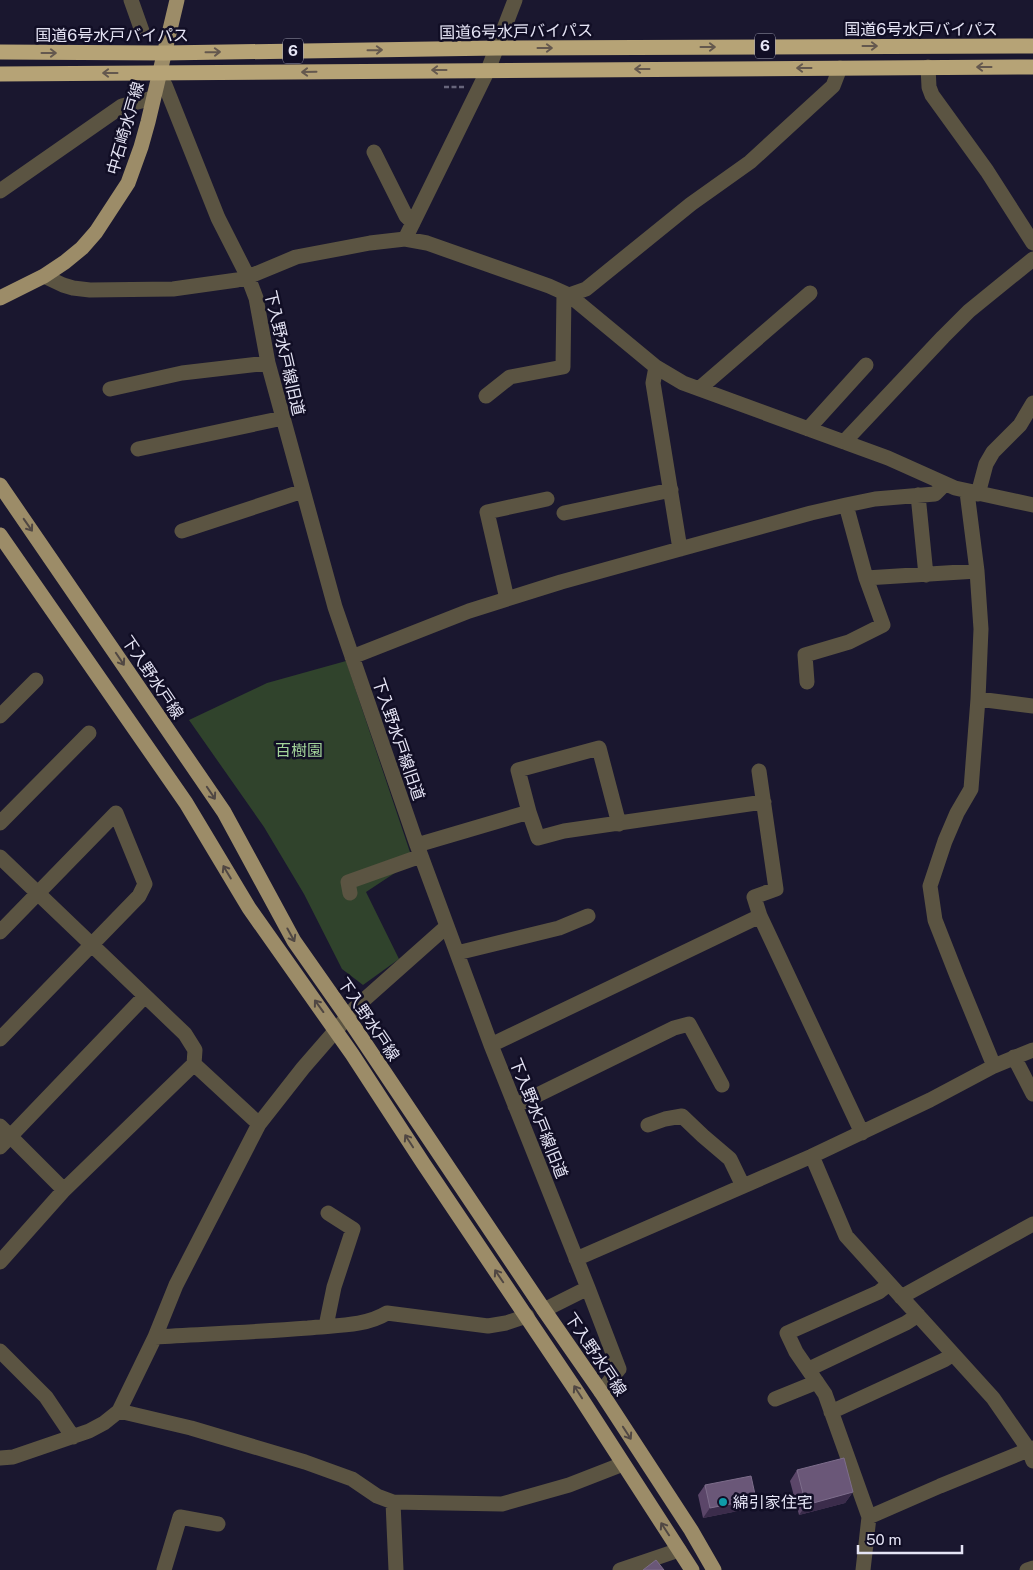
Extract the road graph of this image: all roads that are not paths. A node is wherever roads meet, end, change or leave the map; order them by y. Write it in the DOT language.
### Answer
graph roads {
  1 [pos="132,0"];
  2 [pos="177,0"];
  3 [pos="515,0"];
  4 [pos="142,31"];
  5 [pos="1033,46"];
  6 [pos="497,48"];
  7 [pos="0,52"];
  8 [pos="164,53"];
  9 [pos="1033,66"];
  10 [pos="928,67"];
  11 [pos="840,68"];
  12 [pos="488,70"];
  13 [pos="0,74"];
  14 [pos="162,79"];
  15 [pos="153,98"];
  16 [pos="374,152"];
  17 [pos="0,191"];
  18 [pos="413,223"];
  19 [pos="405,239"];
  20 [pos="1033,243"];
  21 [pos="1033,259"];
  22 [pos="44,276"];
  23 [pos="248,277"];
  24 [pos="810,293"];
  25 [pos="567,294"];
  26 [pos="0,298"];
  27 [pos="268,362"];
  28 [pos="866,365"];
  29 [pos="656,367"];
  30 [pos="700,388"];
  31 [pos="110,389"];
  32 [pos="486,396"];
  33 [pos="1033,403"];
  34 [pos="283,418"];
  35 [pos="808,429"];
  36 [pos="844,442"];
  37 [pos="138,449"];
  38 [pos="945,484"];
  39 [pos="0,485"];
  40 [pos="671,490"];
  41 [pos="303,491"];
  42 [pos="972,493"];
  43 [pos="918,495"];
  44 [pos="547,499"];
  45 [pos="846,505"];
  46 [pos="1033,505"];
  47 [pos="564,513"];
  48 [pos="182,531"];
  49 [pos="0,535"];
  50 [pos="680,549"];
  51 [pos="977,571"];
  52 [pos="926,575"];
  53 [pos="866,578"];
  54 [pos="506,599"];
  55 [pos="352,657"];
  56 [pos="36,680"];
  57 [pos="807,682"];
  58 [pos="978,699"];
  59 [pos="1033,706"];
  60 [pos="0,716"];
  61 [pos="89,733"];
  62 [pos="759,771"];
  63 [pos="764,802"];
  64 [pos="529,812"];
  65 [pos="0,823"];
  66 [pos="619,824"];
  67 [pos="419,850"];
  68 [pos="0,857"];
  69 [pos="38,893"];
  70 [pos="350,893"];
  71 [pos="588,916"];
  72 [pos="760,916"];
  73 [pos="446,926"];
  74 [pos="0,932"];
  75 [pos="91,945"];
  76 [pos="456,953"];
  77 [pos="145,996"];
  78 [pos="348,1018"];
  79 [pos="337,1031"];
  80 [pos="0,1038"];
  81 [pos="491,1045"];
  82 [pos="1033,1050"];
  83 [pos="1014,1057"];
  84 [pos="194,1064"];
  85 [pos="994,1066"];
  86 [pos="722,1085"];
  87 [pos="1033,1094"];
  88 [pos="515,1106"];
  89 [pos="259,1124"];
  90 [pos="648,1125"];
  91 [pos="862,1133"];
  92 [pos="3,1136"];
  93 [pos="812,1156"];
  94 [pos="743,1186"];
  95 [pos="64,1190"];
  96 [pos="328,1213"];
  97 [pos="1033,1224"];
  98 [pos="576,1259"];
  99 [pos="0,1262"];
  100 [pos="889,1284"];
  101 [pos="588,1288"];
  102 [pos="901,1297"];
  103 [pos="544,1310"];
  104 [pos="918,1315"];
  105 [pos="527,1316"];
  106 [pos="326,1326"];
  107 [pos="155,1337"];
  108 [pos="0,1351"];
  109 [pos="953,1354"];
  110 [pos="813,1375"];
  111 [pos="601,1392"];
  112 [pos="775,1399"];
  113 [pos="119,1411"];
  114 [pos="831,1412"];
  115 [pos="73,1437"];
  116 [pos="1032,1453"];
  117 [pos="0,1458"];
  118 [pos="623,1464"];
  119 [pos="394,1502"];
  120 [pos="869,1517"];
  121 [pos="218,1524"];
  122 [pos="679,1550"];
  123 [pos="1033,1568"];
  124 [pos="164,1570"];
  125 [pos="396,1570"];
  126 [pos="620,1570"];
  127 [pos="692,1570"];
  128 [pos="714,1570"];
  129 [pos="863,1570"];
  130 [pos="1027,1570"];
  1 -- 4 [label="street"];
  2 -- 8 [label="main road, 中石崎水戸線"];
  3 -- 6 [label="street"];
  6 -- 5 [label="highway, 国道6号水戸バイパス / 6, one-way"];
  8 -- 6 [label="highway, 国道6号水戸バイパス / 6, one-way"];
  6 -- 12 [label="street"];
  7 -- 8 [label="highway, 国道6号水戸バイパス / 6, one-way"];
  8 -- 14 [label="main road, 中石崎水戸線"];
  9 -- 10 [label="highway, 6, one-way"];
  10 -- 11 [label="highway, 6"];
  10 -- 20 [label="street"];
  11 -- 12 [label="highway, 6, one-way"];
  11 -- 25 [label="street"];
  12 -- 14 [label="highway, 6, one-way"];
  12 -- 18 [label="street"];
  14 -- 13 [label="highway, 6, one-way"];
  14 -- 15 [label="main road, 中石崎水戸線"];
  14 -- 23 [label="street, 下入野水戸線旧道"];
  15 -- 17 [label="street"];
  15 -- 22 [label="main road, 中石崎水戸線"];
  16 -- 18 [label="street"];
  18 -- 19 [label="street"];
  19 -- 23 [label="street"];
  19 -- 25 [label="street"];
  21 -- 36 [label="street"];
  22 -- 23 [label="street"];
  22 -- 26 [label="main road, 中石崎水戸線"];
  23 -- 27 [label="street, 下入野水戸線旧道"];
  24 -- 30 [label="street"];
  25 -- 29 [label="street"];
  25 -- 32 [label="street"];
  27 -- 31 [label="street"];
  27 -- 34 [label="street, 下入野水戸線旧道"];
  28 -- 35 [label="street"];
  29 -- 30 [label="street"];
  29 -- 40 [label="street"];
  30 -- 35 [label="street"];
  33 -- 42 [label="street"];
  34 -- 37 [label="street"];
  34 -- 41 [label="street, 下入野水戸線旧道"];
  35 -- 36 [label="street"];
  36 -- 38 [label="street"];
  38 -- 42 [label="street"];
  38 -- 43 [label="street"];
  39 -- 78 [label="main road, 下入野水戸線, one-way"];
  40 -- 47 [label="street"];
  40 -- 50 [label="street"];
  41 -- 48 [label="street"];
  41 -- 55 [label="street, 下入野水戸線旧道"];
  42 -- 46 [label="street"];
  42 -- 51 [label="street"];
  43 -- 45 [label="street"];
  43 -- 52 [label="street"];
  44 -- 54 [label="street"];
  45 -- 50 [label="street"];
  45 -- 53 [label="street"];
  79 -- 49 [label="main road, 下入野水戸線, one-way"];
  50 -- 54 [label="street"];
  51 -- 52 [label="street"];
  51 -- 58 [label="street"];
  52 -- 53 [label="street"];
  53 -- 57 [label="street"];
  54 -- 55 [label="street"];
  55 -- 67 [label="street, 下入野水戸線旧道"];
  56 -- 60 [label="street"];
  58 -- 59 [label="street"];
  58 -- 85 [label="street"];
  61 -- 65 [label="street"];
  62 -- 63 [label="street"];
  63 -- 66 [label="street"];
  63 -- 72 [label="street"];
  64 -- 66 [label="street"];
  64 -- 66 [label="street"];
  64 -- 67 [label="street"];
  67 -- 70 [label="street"];
  67 -- 73 [label="street, 下入野水戸線旧道"];
  68 -- 69 [label="street"];
  69 -- 74 [label="street"];
  69 -- 75 [label="street"];
  69 -- 75 [label="street"];
  71 -- 76 [label="street"];
  72 -- 81 [label="street"];
  72 -- 91 [label="street"];
  73 -- 76 [label="street, 下入野水戸線旧道"];
  73 -- 78 [label="street"];
  75 -- 77 [label="street"];
  75 -- 80 [label="street"];
  76 -- 81 [label="street, 下入野水戸線旧道"];
  77 -- 84 [label="street"];
  77 -- 92 [label="street"];
  78 -- 79 [label="street"];
  78 -- 103 [label="main road, 下入野水戸線"];
  79 -- 89 [label="street"];
  105 -- 79 [label="main road, 下入野水戸線, one-way"];
  81 -- 88 [label="street, 下入野水戸線旧道"];
  82 -- 83 [label="street"];
  83 -- 85 [label="street"];
  83 -- 87 [label="street"];
  84 -- 89 [label="street"];
  84 -- 95 [label="street"];
  85 -- 91 [label="street"];
  86 -- 88 [label="street"];
  88 -- 98 [label="street, 下入野水戸線旧道"];
  89 -- 107 [label="street"];
  90 -- 94 [label="street"];
  91 -- 93 [label="street"];
  92 -- 95 [label="street"];
  93 -- 94 [label="street"];
  93 -- 100 [label="street"];
  94 -- 98 [label="street"];
  95 -- 99 [label="street"];
  96 -- 106 [label="street"];
  97 -- 102 [label="street"];
  98 -- 101 [label="street, 下入野水戸線旧道"];
  100 -- 102 [label="street"];
  100 -- 110 [label="street"];
  101 -- 103 [label="street"];
  101 -- 111 [label="street, 下入野水戸線旧道"];
  102 -- 104 [label="street"];
  103 -- 111 [label="main road, 下入野水戸線"];
  104 -- 109 [label="street"];
  104 -- 110 [label="street"];
  105 -- 106 [label="street"];
  118 -- 105 [label="main road, 下入野水戸線, one-way"];
  106 -- 107 [label="street"];
  107 -- 113 [label="street"];
  108 -- 115 [label="street"];
  109 -- 114 [label="street"];
  109 -- 116 [label="street"];
  110 -- 112 [label="street"];
  110 -- 114 [label="street"];
  111 -- 128 [label="main road, 下入野水戸線, one-way"];
  113 -- 115 [label="street"];
  113 -- 119 [label="street"];
  114 -- 120 [label="street"];
  115 -- 117 [label="street"];
  116 -- 120 [label="street"];
  118 -- 119 [label="street"];
  122 -- 118 [label="main road, 下入野水戸線, one-way"];
  119 -- 125 [label="street"];
  120 -- 129 [label="street"];
  121 -- 124 [label="street"];
  122 -- 126 [label="street"];
  122 -- 127 [label="main road, 下入野水戸線"];
  123 -- 130 [label="street"];
}
